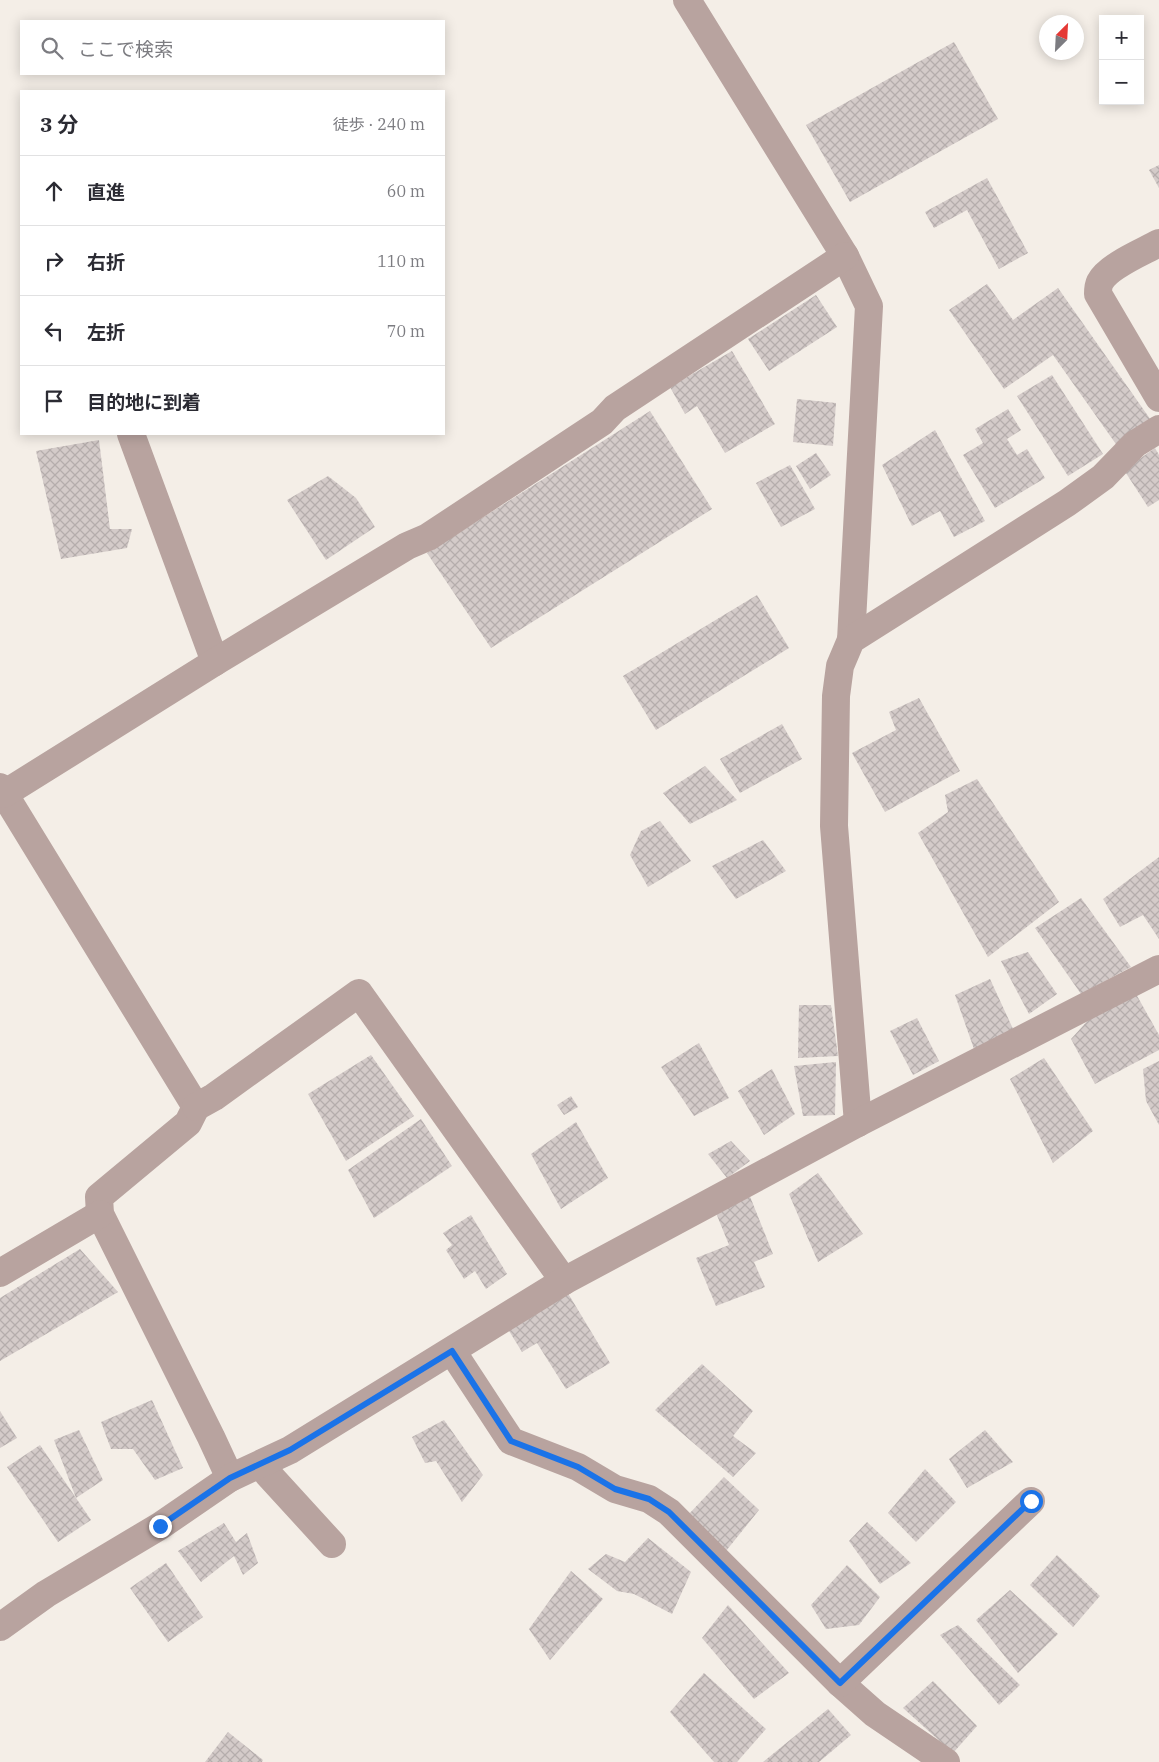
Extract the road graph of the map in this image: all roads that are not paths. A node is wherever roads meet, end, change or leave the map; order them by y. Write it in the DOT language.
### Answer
graph roads {
  1 [pos="687,0"];
  2 [pos="1159,243"];
  3 [pos="845,256"];
  4 [pos="1159,398"];
  5 [pos="1159,429"];
  6 [pos="131,435"];
  7 [pos="852,640"];
  8 [pos="216,662"];
  9 [pos="2,791"];
  10 [pos="1159,969"];
  11 [pos="196,1107"];
  12 [pos="858,1123"];
  13 [pos="100,1214"];
  14 [pos="0,1273"];
  15 [pos="564,1281"];
  16 [pos="452,1351"];
  17 [pos="263,1463"];
  18 [pos="230,1478"];
  19 [pos="1031,1501"];
  20 [pos="332,1544"];
  21 [pos="0,1627"];
  22 [pos="840,1683"];
  23 [pos="946,1762"];
  1 -- 3 [label="street"];
  2 -- 4 [label="street"];
  3 -- 7 [label="street"];
  3 -- 8 [label="street"];
  5 -- 7 [label="street"];
  6 -- 8 [label="street"];
  7 -- 12 [label="street"];
  8 -- 9 [label="street"];
  9 -- 11 [label="street"];
  10 -- 12 [label="street"];
  11 -- 13 [label="street"];
  11 -- 15 [label="street"];
  12 -- 15 [label="street"];
  13 -- 14 [label="street"];
  13 -- 18 [label="street"];
  15 -- 16 [label="street"];
  16 -- 17 [label="street"];
  16 -- 22 [label="street"];
  17 -- 18 [label="street"];
  17 -- 20 [label="street"];
  18 -- 21 [label="street"];
  19 -- 22 [label="street"];
  22 -- 23 [label="street"];
}
